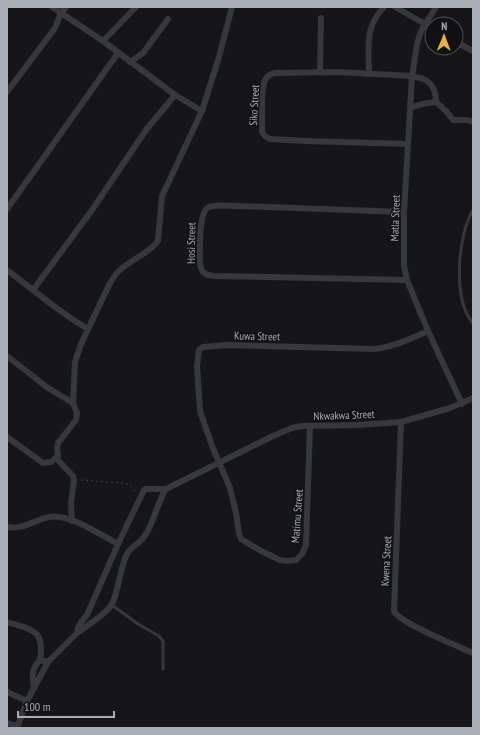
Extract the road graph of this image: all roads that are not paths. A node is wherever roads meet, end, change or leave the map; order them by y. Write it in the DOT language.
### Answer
graph roads {
  1 [pos="52,7"];
  2 [pos="66,7"];
  3 [pos="136,7"];
  4 [pos="232,7"];
  5 [pos="384,7"];
  6 [pos="396,7"];
  7 [pos="436,7"];
  8 [pos="61,14"];
  9 [pos="430,16"];
  10 [pos="320,18"];
  11 [pos="168,19"];
  12 [pos="424,23"];
  13 [pos="424,26"];
  14 [pos="103,41"];
  15 [pos="464,46"];
  16 [pos="473,51"];
  17 [pos="118,53"];
  18 [pos="130,62"];
  19 [pos="320,72"];
  20 [pos="369,74"];
  21 [pos="412,76"];
  22 [pos="7,92"];
  23 [pos="175,95"];
  24 [pos="436,102"];
  25 [pos="410,108"];
  26 [pos="202,111"];
  27 [pos="473,122"];
  28 [pos="408,144"];
  29 [pos="7,209"];
  30 [pos="473,210"];
  31 [pos="404,212"];
  32 [pos="7,270"];
  33 [pos="407,280"];
  34 [pos="33,290"];
  35 [pos="473,322"];
  36 [pos="88,329"];
  37 [pos="428,331"];
  38 [pos="7,356"];
  39 [pos="473,398"];
  40 [pos="73,403"];
  41 [pos="462,404"];
  42 [pos="401,422"];
  43 [pos="310,426"];
  44 [pos="7,437"];
  45 [pos="56,458"];
  46 [pos="219,462"];
  47 [pos="166,490"];
  48 [pos="72,521"];
  49 [pos="7,527"];
  50 [pos="117,546"];
  51 [pos="112,605"];
  52 [pos="7,622"];
  53 [pos="77,633"];
  54 [pos="473,653"];
  55 [pos="40,660"];
  56 [pos="48,662"];
  57 [pos="163,669"];
  58 [pos="34,688"];
  59 [pos="7,692"];
  60 [pos="27,701"];
  61 [pos="7,723"];
  62 [pos="17,727"];
  1 -- 8 [label="street"];
  2 -- 8 [label="street"];
  3 -- 14 [label="street"];
  4 -- 26 [label="street"];
  5 -- 20 [label="street"];
  6 -- 12 [label="street"];
  7 -- 9 [label="street, Matla Street"];
  8 -- 14 [label="street"];
  8 -- 22 [label="street"];
  10 -- 19 [label="street"];
  11 -- 18 [label="street"];
  13 -- 21 [label="street, Matla Street"];
  14 -- 17 [label="street"];
  15 -- 16 [label="street"];
  17 -- 18 [label="street"];
  17 -- 29 [label="street"];
  18 -- 23 [label="street"];
  19 -- 20 [label="street, Siko Street"];
  19 -- 28 [label="street, Siko Street"];
  20 -- 21 [label="street, Siko Street"];
  21 -- 24 [label="street, Siko Street"];
  21 -- 25 [label="street, Matla Street"];
  23 -- 26 [label="street"];
  23 -- 34 [label="street"];
  24 -- 25 [label="street"];
  24 -- 27 [label="street"];
  25 -- 28 [label="street, Matla Street"];
  26 -- 36 [label="street"];
  28 -- 31 [label="street, Matla Street"];
  30 -- 35 [label="lane"];
  31 -- 33 [label="street, Matla Street"];
  31 -- 33 [label="street, Hosi Street"];
  32 -- 34 [label="street"];
  33 -- 37 [label="street, Matla Street"];
  34 -- 36 [label="street"];
  36 -- 40 [label="street"];
  37 -- 41 [label="street, Matla Street"];
  37 -- 46 [label="street, Kuwa Street"];
  38 -- 40 [label="street"];
  39 -- 41 [label="street, Nkwakwa Street"];
  40 -- 45 [label="street"];
  41 -- 42 [label="street, Nkwakwa Street"];
  42 -- 43 [label="street, Nkwakwa Street"];
  42 -- 54 [label="street, Kwena Street"];
  43 -- 46 [label="street, Nkwakwa Street"];
  43 -- 46 [label="street, Matimu Street"];
  44 -- 45 [label="street"];
  45 -- 48 [label="street"];
  46 -- 47 [label="street, Nkwakwa Street"];
  47 -- 50 [label="street"];
  47 -- 51 [label="street"];
  48 -- 49 [label="street"];
  48 -- 50 [label="street"];
  50 -- 53 [label="street"];
  51 -- 53 [label="street"];
  51 -- 57 [label="lane"];
  52 -- 55 [label="street"];
  53 -- 56 [label="street"];
  55 -- 56 [label="street"];
  55 -- 58 [label="street"];
  56 -- 58 [label="street"];
  58 -- 60 [label="street"];
  59 -- 60 [label="street"];
  60 -- 62 [label="street"];
  61 -- 62 [label="street"];
}
